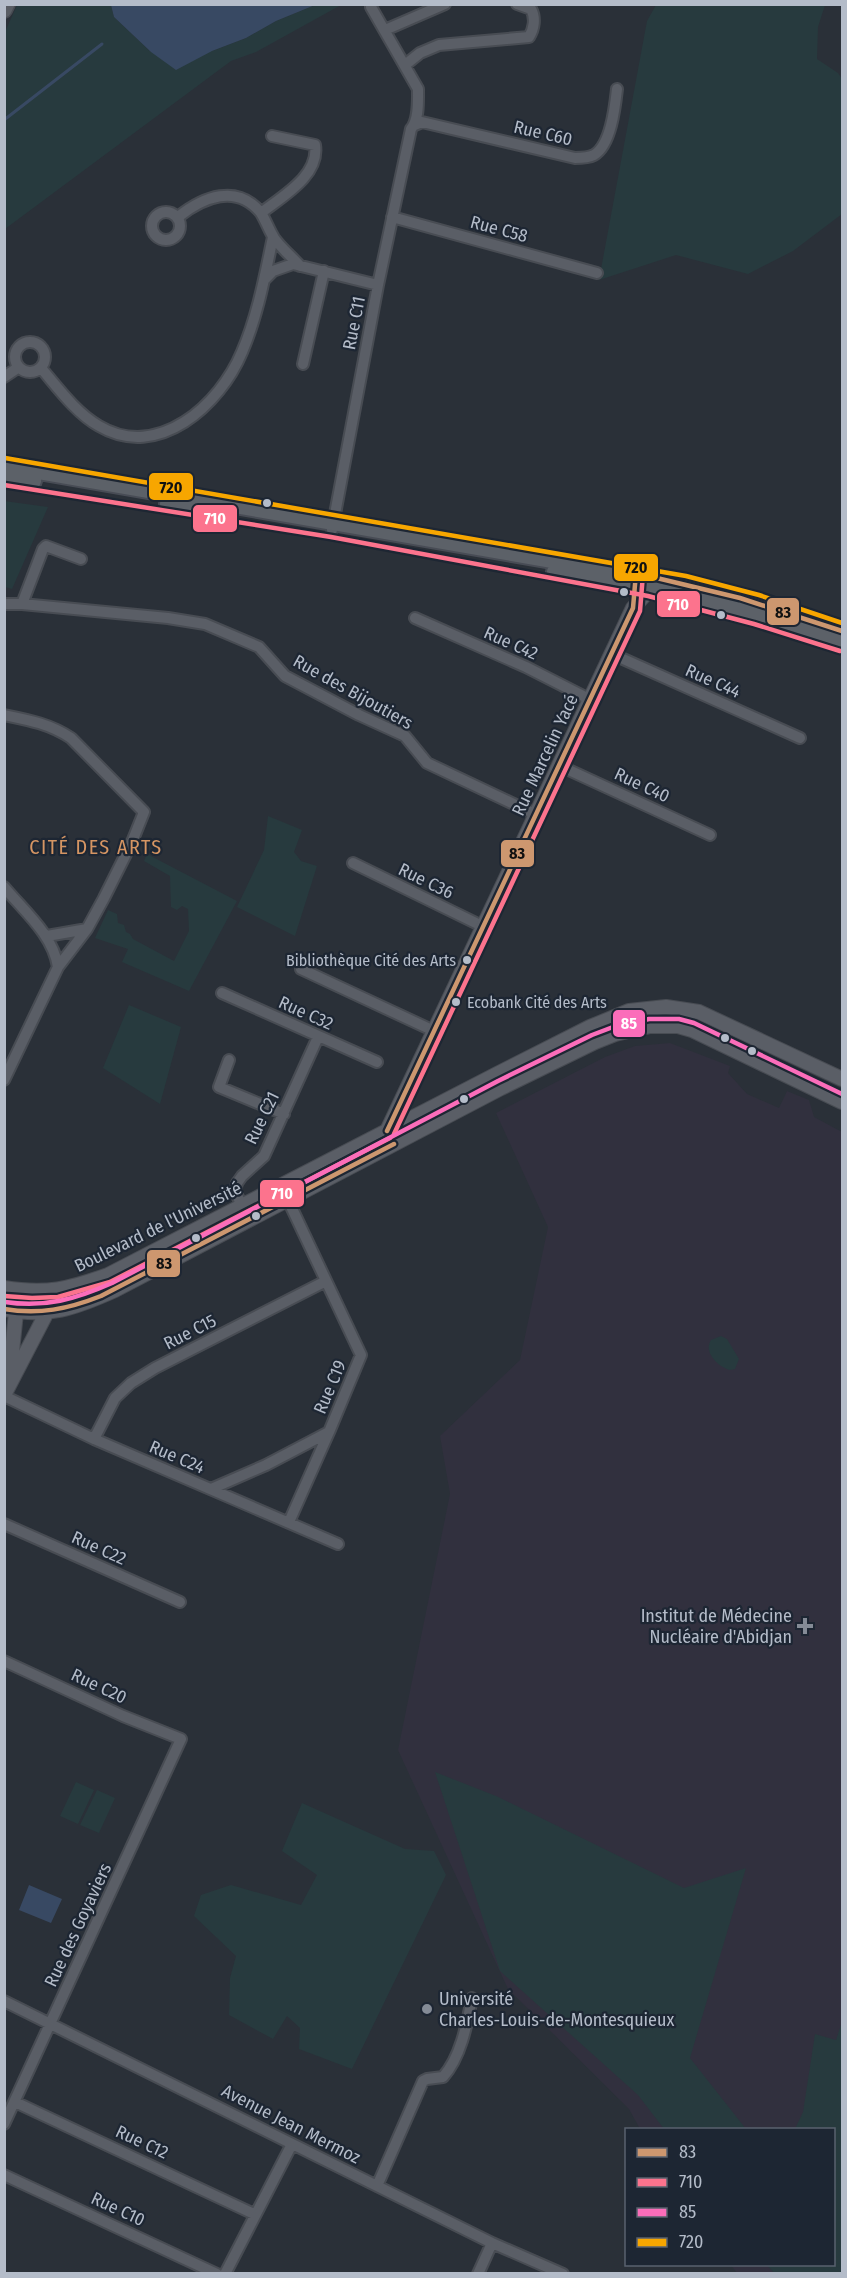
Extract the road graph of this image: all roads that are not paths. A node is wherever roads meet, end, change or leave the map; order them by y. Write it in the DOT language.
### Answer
graph roads {
  1 [pos="7,4"];
  2 [pos="445,4"];
  3 [pos="517,4"];
  4 [pos="371,7"];
  5 [pos="4,10"];
  6 [pos="386,30"];
  7 [pos="405,64"];
  8 [pos="617,89"];
  9 [pos="415,125"];
  10 [pos="272,136"];
  11 [pos="261,213"];
  12 [pos="178,217"];
  13 [pos="392,217"];
  14 [pos="273,237"];
  15 [pos="300,266"];
  16 [pos="324,271"];
  17 [pos="597,273"];
  18 [pos="264,280"];
  19 [pos="378,285"];
  20 [pos="303,364"];
  21 [pos="19,367"];
  22 [pos="41,368"];
  23 [pos="4,377"];
  24 [pos="4,465"];
  25 [pos="4,477"];
  26 [pos="333,526"];
  27 [pos="81,559"];
  28 [pos="643,581"];
  29 [pos="4,604"];
  30 [pos="22,604"];
  31 [pos="415,618"];
  32 [pos="843,632"];
  33 [pos="843,644"];
  34 [pos="612,654"];
  35 [pos="591,700"];
  36 [pos="4,715"];
  37 [pos="800,738"];
  38 [pos="560,766"];
  39 [pos="537,816"];
  40 [pos="710,835"];
  41 [pos="353,863"];
  42 [pos="4,887"];
  43 [pos="484,927"];
  44 [pos="87,929"];
  45 [pos="46,936"];
  46 [pos="58,968"];
  47 [pos="302,969"];
  48 [pos="222,993"];
  49 [pos="434,1031"];
  50 [pos="318,1037"];
  51 [pos="229,1060"];
  52 [pos="377,1062"];
  53 [pos="807,1064"];
  54 [pos="843,1079"];
  55 [pos="4,1080"];
  56 [pos="799,1082"];
  57 [pos="843,1102"];
  58 [pos="284,1114"];
  59 [pos="387,1131"];
  60 [pos="394,1144"];
  61 [pos="288,1200"];
  62 [pos="243,1206"];
  63 [pos="326,1281"];
  64 [pos="4,1288"];
  65 [pos="33,1291"];
  66 [pos="11,1310"];
  67 [pos="46,1314"];
  68 [pos="4,1328"];
  69 [pos="12,1341"];
  70 [pos="6,1393"];
  71 [pos="329,1432"];
  72 [pos="94,1439"];
  73 [pos="211,1489"];
  74 [pos="288,1522"];
  75 [pos="4,1524"];
  76 [pos="338,1544"];
  77 [pos="180,1602"];
  78 [pos="4,1660"];
  79 [pos="181,1739"];
  80 [pos="472,1998"];
  81 [pos="4,2001"];
  82 [pos="51,2024"];
  83 [pos="15,2102"];
  84 [pos="4,2124"];
  85 [pos="292,2144"];
  86 [pos="4,2175"];
  87 [pos="376,2186"];
  88 [pos="254,2214"];
  89 [pos="492,2243"];
  90 [pos="217,2274"];
  91 [pos="225,2274"];
  92 [pos="478,2274"];
  93 [pos="563,2274"];
  1 -- 5 [label="main road"];
  2 -- 6 [label="street"];
  3 -- 7 [label="street"];
  4 -- 6 [label="street, Rue C11"];
  6 -- 7 [label="street, Rue C11"];
  7 -- 9 [label="street, Rue C11"];
  8 -- 9 [label="street, Rue C60"];
  9 -- 13 [label="street, Rue C11"];
  10 -- 11 [label="street"];
  11 -- 12 [label="street"];
  11 -- 14 [label="street"];
  13 -- 17 [label="street, Rue C58"];
  13 -- 19 [label="street, Rue C11"];
  14 -- 15 [label="street"];
  14 -- 18 [label="street"];
  15 -- 16 [label="street"];
  15 -- 18 [label="street"];
  16 -- 19 [label="street"];
  16 -- 20 [label="street"];
  18 -- 22 [label="street"];
  19 -- 26 [label="street, Rue C11"];
  21 -- 22 [label="street"];
  21 -- 22 [label="street"];
  21 -- 23 [label="street"];
  24 -- 26 [label="main road"];
  25 -- 26 [label="main road"];
  26 -- 28 [label="main road"];
  27 -- 30 [label="street"];
  28 -- 32 [label="main road"];
  28 -- 33 [label="main road"];
  28 -- 34 [label="street, Rue Marcelin Yacé"];
  29 -- 30 [label="street, Rue des Bijoutiers"];
  30 -- 39 [label="street, Rue des Bijoutiers"];
  31 -- 35 [label="street, Rue C42"];
  34 -- 35 [label="street, Rue Marcelin Yacé"];
  34 -- 37 [label="street, Rue C44"];
  35 -- 38 [label="street, Rue Marcelin Yacé"];
  36 -- 44 [label="street"];
  38 -- 39 [label="street, Rue Marcelin Yacé"];
  38 -- 40 [label="street, Rue C40"];
  39 -- 43 [label="street, Rue Marcelin Yacé"];
  41 -- 43 [label="street, Rue C36"];
  42 -- 45 [label="street"];
  43 -- 49 [label="street, Rue Marcelin Yacé"];
  44 -- 45 [label="street"];
  44 -- 46 [label="street"];
  45 -- 46 [label="street"];
  46 -- 55 [label="street"];
  47 -- 49 [label="street"];
  48 -- 50 [label="street, Rue C32"];
  49 -- 59 [label="street, Rue Marcelin Yacé"];
  50 -- 52 [label="street, Rue C32"];
  50 -- 58 [label="street, Rue C21"];
  51 -- 58 [label="street"];
  53 -- 54 [label="street, Boulevard de l'Université"];
  53 -- 56 [label="street"];
  53 -- 59 [label="street, Boulevard de l'Université"];
  56 -- 57 [label="street, Boulevard de l'Université"];
  56 -- 60 [label="street, Boulevard de l'Université"];
  58 -- 62 [label="street, Rue C21"];
  59 -- 60 [label="street"];
  59 -- 62 [label="street, Boulevard de l'Université"];
  60 -- 61 [label="street, Boulevard de l'Université"];
  61 -- 63 [label="street, Rue C19"];
  61 -- 67 [label="street, Boulevard de l'Université"];
  62 -- 65 [label="street, Boulevard de l'Université"];
  63 -- 71 [label="street, Rue C19"];
  63 -- 72 [label="street, Rue C15"];
  64 -- 65 [label="street, Boulevard de l'Université"];
  65 -- 66 [label="street"];
  65 -- 67 [label="street"];
  66 -- 67 [label="street, Boulevard de l'Université"];
  66 -- 69 [label="street"];
  67 -- 70 [label="street"];
  68 -- 69 [label="street"];
  69 -- 70 [label="street"];
  70 -- 72 [label="street, Rue C24"];
  71 -- 73 [label="street"];
  71 -- 74 [label="street, Rue C19"];
  72 -- 73 [label="street, Rue C24"];
  73 -- 74 [label="street, Rue C24"];
  74 -- 76 [label="street, Rue C24"];
  75 -- 77 [label="street, Rue C22"];
  78 -- 79 [label="street, Rue C20"];
  79 -- 82 [label="street, Rue des Goyaviers"];
  80 -- 87 [label="street"];
  81 -- 82 [label="street, Avenue Jean Mermoz"];
  82 -- 83 [label="street, Rue des Goyaviers"];
  82 -- 85 [label="street, Avenue Jean Mermoz"];
  83 -- 84 [label="street, Rue des Goyaviers"];
  83 -- 88 [label="street, Rue C12"];
  85 -- 87 [label="street, Avenue Jean Mermoz"];
  85 -- 88 [label="street"];
  86 -- 90 [label="street, Rue C10"];
  87 -- 89 [label="street, Avenue Jean Mermoz"];
  88 -- 91 [label="street"];
  89 -- 92 [label="street"];
  89 -- 93 [label="street, Avenue Jean Mermoz"];
}
